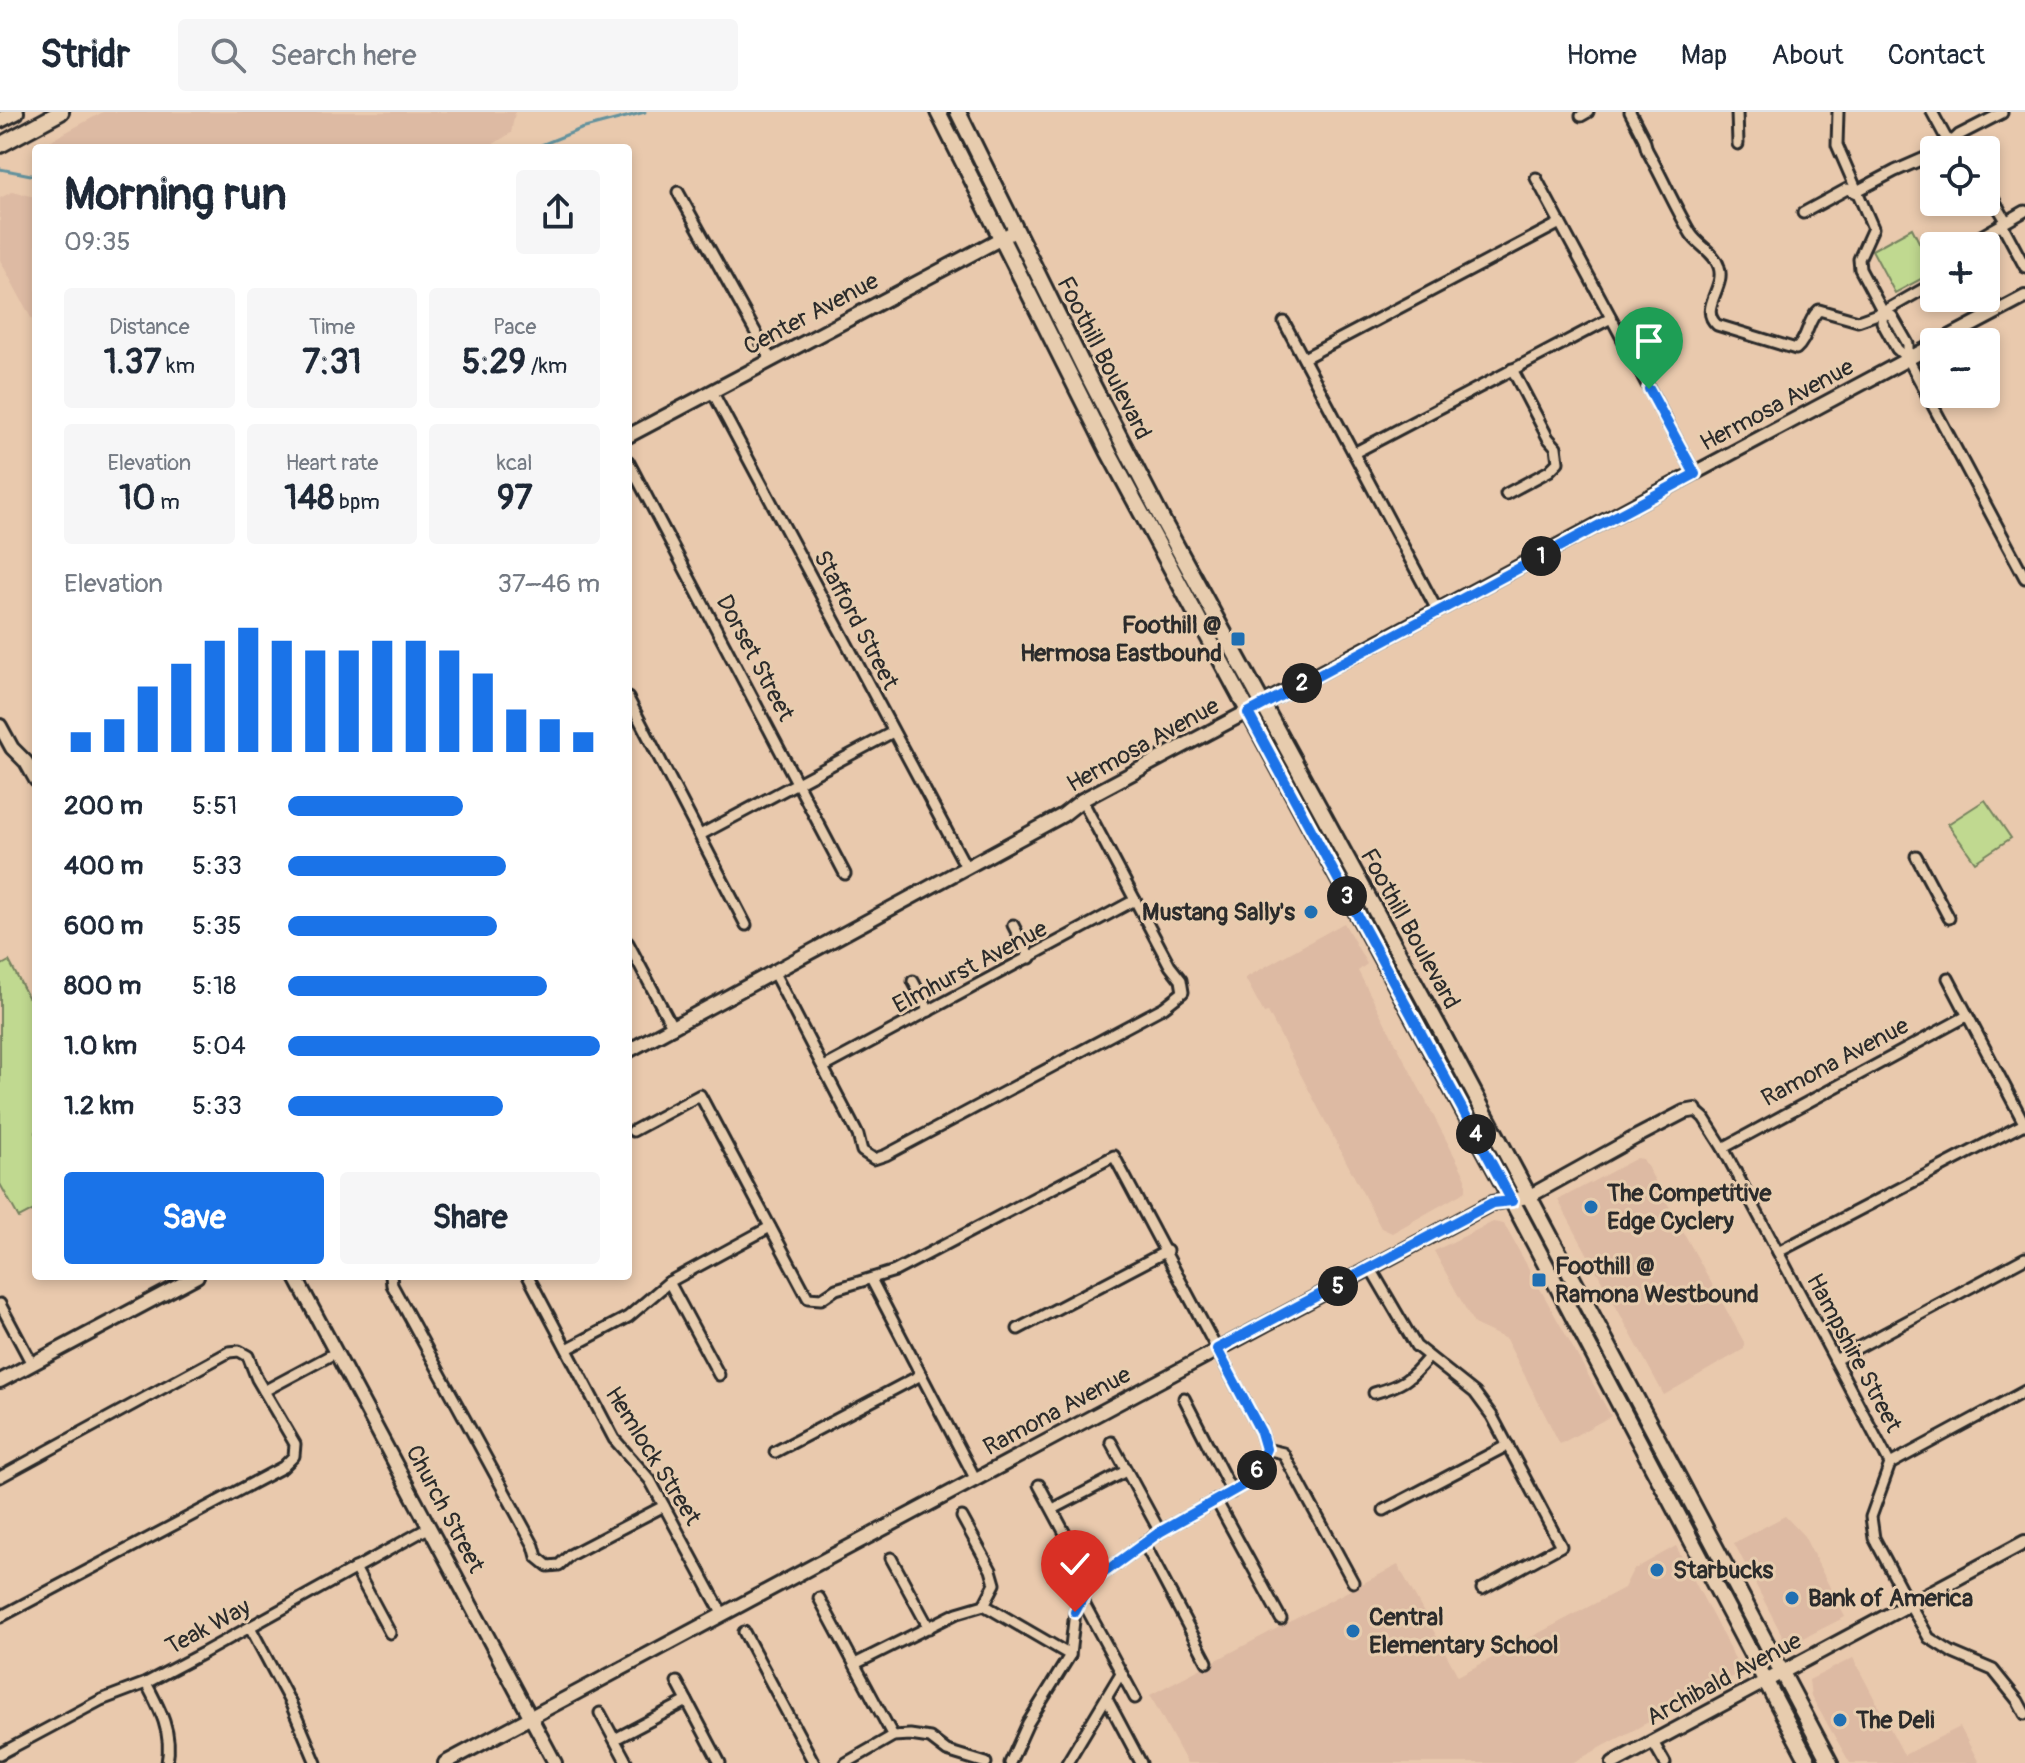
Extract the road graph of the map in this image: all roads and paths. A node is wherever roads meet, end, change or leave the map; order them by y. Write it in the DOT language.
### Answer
graph roads {
  1 [pos="16,112"];
  2 [pos="61,112"];
  3 [pos="938,112"];
  4 [pos="958,112"];
  5 [pos="1630,112"];
  6 [pos="1737,112"];
  7 [pos="1838,112"];
  8 [pos="1932,112"];
  9 [pos="2002,113"];
  10 [pos="0,120"];
  11 [pos="1945,136"];
  12 [pos="1958,136"];
  13 [pos="1738,144"];
  14 [pos="0,145"];
  15 [pos="1920,160"];
  16 [pos="1536,178"];
  17 [pos="678,192"];
  18 [pos="1855,192"];
  19 [pos="2025,211"];
  20 [pos="1803,213"];
  21 [pos="2000,215"];
  22 [pos="1560,223"];
  23 [pos="2004,223"];
  24 [pos="1015,231"];
  25 [pos="1988,232"];
  26 [pos="1001,239"];
  27 [pos="2025,267"];
  28 [pos="1920,291"];
  29 [pos="2025,297"];
  30 [pos="1883,312"];
  31 [pos="1611,318"];
  32 [pos="1284,322"];
  33 [pos="1966,328"];
  34 [pos="1920,353"];
  35 [pos="1304,358"];
  36 [pos="1908,359"];
  37 [pos="771,360"];
  38 [pos="1512,369"];
  39 [pos="712,391"];
  40 [pos="632,434"];
  41 [pos="1354,453"];
  42 [pos="632,469"];
  43 [pos="1695,474"];
  44 [pos="1506,494"];
  45 [pos="2025,578"];
  46 [pos="1437,610"];
  47 [pos="1263,704"];
  48 [pos="632,706"];
  49 [pos="1248,713"];
  50 [pos="0,726"];
  51 [pos="893,732"];
  52 [pos="31,760"];
  53 [pos="798,782"];
  54 [pos="1082,800"];
  55 [pos="700,835"];
  56 [pos="1916,856"];
  57 [pos="966,867"];
  58 [pos="845,874"];
  59 [pos="1135,900"];
  60 [pos="1949,918"];
  61 [pos="746,925"];
  62 [pos="1013,925"];
  63 [pos="632,951"];
  64 [pos="1030,958"];
  65 [pos="773,971"];
  66 [pos="1948,978"];
  67 [pos="913,981"];
  68 [pos="929,1011"];
  69 [pos="1967,1016"];
  70 [pos="673,1028"];
  71 [pos="632,1049"];
  72 [pos="824,1067"];
  73 [pos="1695,1110"];
  74 [pos="2025,1124"];
  75 [pos="633,1131"];
  76 [pos="1723,1148"];
  77 [pos="1528,1197"];
  78 [pos="1512,1201"];
  79 [pos="770,1227"];
  80 [pos="1167,1251"];
  81 [pos="1778,1252"];
  82 [pos="2025,1258"];
  83 [pos="1371,1269"];
  84 [pos="871,1279"];
  85 [pos="190,1280"];
  86 [pos="297,1280"];
  87 [pos="391,1280"];
  88 [pos="530,1280"];
  89 [pos="669,1282"];
  90 [pos="0,1304"];
  91 [pos="1018,1329"];
  92 [pos="567,1349"];
  93 [pos="1217,1349"];
  94 [pos="335,1353"];
  95 [pos="1428,1358"];
  96 [pos="1835,1360"];
  97 [pos="32,1364"];
  98 [pos="719,1375"];
  99 [pos="921,1375"];
  100 [pos="0,1381"];
  101 [pos="264,1391"];
  102 [pos="2025,1391"];
  103 [pos="1374,1393"];
  104 [pos="1184,1398"];
  105 [pos="1111,1442"];
  106 [pos="1508,1445"];
  107 [pos="1266,1449"];
  108 [pos="775,1452"];
  109 [pos="1890,1464"];
  110 [pos="1126,1471"];
  111 [pos="0,1477"];
  112 [pos="976,1480"];
  113 [pos="1039,1485"];
  114 [pos="1232,1492"];
  115 [pos="1216,1500"];
  116 [pos="664,1506"];
  117 [pos="1053,1509"];
  118 [pos="1384,1510"];
  119 [pos="962,1517"];
  120 [pos="430,1527"];
  121 [pos="1160,1532"];
  122 [pos="2025,1542"];
  123 [pos="1144,1543"];
  124 [pos="891,1558"];
  125 [pos="355,1568"];
  126 [pos="1091,1582"];
  127 [pos="1353,1582"];
  128 [pos="1482,1589"];
  129 [pos="819,1598"];
  130 [pos="1081,1598"];
  131 [pos="1909,1604"];
  132 [pos="984,1605"];
  133 [pos="723,1615"];
  134 [pos="0,1617"];
  135 [pos="1281,1619"];
  136 [pos="250,1627"];
  137 [pos="929,1628"];
  138 [pos="744,1632"];
  139 [pos="390,1633"];
  140 [pos="1070,1655"];
  141 [pos="1207,1662"];
  142 [pos="855,1664"];
  143 [pos="1783,1672"];
  144 [pos="1121,1673"];
  145 [pos="1766,1681"];
  146 [pos="677,1682"];
  147 [pos="146,1683"];
  148 [pos="1135,1698"];
  149 [pos="1107,1699"];
  150 [pos="2021,1699"];
  151 [pos="687,1701"];
  152 [pos="600,1713"];
  153 [pos="2025,1714"];
  154 [pos="532,1717"];
  155 [pos="893,1736"];
  156 [pos="615,1739"];
  157 [pos="1653,1742"];
  158 [pos="865,1752"];
  159 [pos="0,1754"];
  160 [pos="167,1763"];
  161 [pos="316,1763"];
  162 [pos="445,1763"];
  163 [pos="555,1763"];
  164 [pos="627,1763"];
  165 [pos="720,1763"];
  166 [pos="814,1763"];
  167 [pos="846,1763"];
  168 [pos="871,1763"];
  169 [pos="986,1763"];
  170 [pos="1010,1763"];
  171 [pos="1067,1763"];
  172 [pos="1141,1763"];
  173 [pos="1613,1763"];
  174 [pos="1665,1763"];
  175 [pos="1809,1763"];
  176 [pos="1830,1763"];
  1 -- 10 [label="main road"];
  2 -- 14 [label="main road"];
  3 -- 26 [label="main road, Foothill Boulevard"];
  4 -- 24 [label="main road, Foothill Boulevard"];
  5 -- 30 [label="street"];
  6 -- 13 [label="street"];
  7 -- 18 [label="street"];
  8 -- 11 [label="street"];
  9 -- 12 [label="street"];
  15 -- 18 [label="street"];
  16 -- 22 [label="street"];
  17 -- 37 [label="street"];
  18 -- 20 [label="street"];
  18 -- 30 [label="street"];
  19 -- 23 [label="street"];
  21 -- 23 [label="street"];
  22 -- 31 [label="street"];
  22 -- 35 [label="street"];
  23 -- 25 [label="street"];
  23 -- 27 [label="street"];
  24 -- 26 [label="street, Center Avenue"];
  24 -- 47 [label="main road, Foothill Boulevard"];
  26 -- 37 [label="street, Center Avenue"];
  26 -- 49 [label="main road, Foothill Boulevard"];
  28 -- 30 [label="street"];
  29 -- 33 [label="street"];
  30 -- 36 [label="street"];
  31 -- 38 [label="street"];
  31 -- 43 [label="street"];
  32 -- 35 [label="street"];
  34 -- 36 [label="street, Hermosa Avenue"];
  35 -- 41 [label="street"];
  36 -- 43 [label="street, Hermosa Avenue"];
  36 -- 45 [label="street"];
  37 -- 39 [label="street, Center Avenue"];
  38 -- 41 [label="street"];
  38 -- 44 [label="street"];
  39 -- 40 [label="street, Center Avenue"];
  39 -- 51 [label="street, Stafford Street"];
  41 -- 46 [label="street"];
  42 -- 53 [label="street, Dorset Street"];
  43 -- 46 [label="street, Hermosa Avenue"];
  46 -- 47 [label="street, Hermosa Avenue"];
  47 -- 49 [label="street, Hermosa Avenue"];
  47 -- 77 [label="main road, Foothill Boulevard"];
  48 -- 55 [label="street"];
  49 -- 54 [label="street, Hermosa Avenue"];
  49 -- 78 [label="main road, Foothill Boulevard"];
  50 -- 52 [label="street"];
  51 -- 53 [label="street"];
  51 -- 57 [label="street, Stafford Street"];
  53 -- 55 [label="street"];
  53 -- 58 [label="street, Dorset Street"];
  54 -- 57 [label="street, Hermosa Avenue"];
  54 -- 59 [label="street"];
  55 -- 61 [label="street"];
  56 -- 60 [label="street"];
  57 -- 65 [label="street, Hermosa Avenue"];
  59 -- 64 [label="street, Elmhurst Avenue"];
  59 -- 72 [label="street"];
  62 -- 64 [label="street"];
  63 -- 70 [label="street"];
  64 -- 68 [label="street, Elmhurst Avenue"];
  65 -- 70 [label="street, Hermosa Avenue"];
  65 -- 72 [label="street"];
  66 -- 69 [label="street"];
  67 -- 68 [label="street"];
  68 -- 72 [label="street, Elmhurst Avenue"];
  69 -- 74 [label="street"];
  69 -- 76 [label="street, Ramona Avenue"];
  70 -- 71 [label="street, Hermosa Avenue"];
  73 -- 76 [label="street, Hampshire Street"];
  73 -- 77 [label="street, Ramona Avenue"];
  74 -- 81 [label="street"];
  75 -- 79 [label="street"];
  76 -- 81 [label="street, Hampshire Street"];
  77 -- 78 [label="street, Ramona Avenue"];
  77 -- 143 [label="main road, Foothill Boulevard"];
  78 -- 83 [label="street, Ramona Avenue"];
  78 -- 145 [label="main road, Foothill Boulevard"];
  79 -- 84 [label="street"];
  79 -- 89 [label="street"];
  80 -- 84 [label="street"];
  80 -- 91 [label="street"];
  80 -- 93 [label="street"];
  81 -- 96 [label="street, Hampshire Street"];
  82 -- 96 [label="street"];
  83 -- 93 [label="street, Ramona Avenue"];
  83 -- 95 [label="street"];
  84 -- 99 [label="street"];
  85 -- 97 [label="street"];
  86 -- 94 [label="street, Church Street"];
  87 -- 116 [label="street"];
  88 -- 92 [label="street, Hemlock Street"];
  89 -- 92 [label="street"];
  89 -- 98 [label="street"];
  90 -- 97 [label="street"];
  92 -- 116 [label="street, Hemlock Street"];
  93 -- 107 [label="street"];
  93 -- 112 [label="street, Ramona Avenue"];
  94 -- 101 [label="street"];
  94 -- 120 [label="street, Church Street"];
  95 -- 103 [label="street"];
  95 -- 106 [label="street"];
  96 -- 109 [label="street, Hampshire Street"];
  97 -- 100 [label="street"];
  99 -- 108 [label="street"];
  99 -- 112 [label="street"];
  101 -- 111 [label="street"];
  101 -- 134 [label="street"];
  102 -- 109 [label="street"];
  104 -- 114 [label="street"];
  105 -- 110 [label="street"];
  106 -- 118 [label="street"];
  106 -- 128 [label="street"];
  107 -- 114 [label="street"];
  107 -- 127 [label="street"];
  109 -- 131 [label="street, Hampshire Street"];
  110 -- 117 [label="street"];
  110 -- 121 [label="street"];
  112 -- 133 [label="street, Ramona Avenue"];
  113 -- 117 [label="street"];
  114 -- 115 [label="street"];
  115 -- 121 [label="street"];
  115 -- 135 [label="street"];
  116 -- 133 [label="street, Hemlock Street"];
  117 -- 126 [label="street"];
  119 -- 132 [label="street"];
  120 -- 125 [label="street, Teak Way"];
  120 -- 154 [label="street, Church Street"];
  121 -- 123 [label="street"];
  122 -- 131 [label="street, Archibald Avenue"];
  123 -- 126 [label="street"];
  123 -- 141 [label="street"];
  124 -- 137 [label="street"];
  125 -- 136 [label="street, Teak Way"];
  125 -- 139 [label="street"];
  126 -- 130 [label="street"];
  129 -- 142 [label="street"];
  130 -- 140 [label="street"];
  130 -- 144 [label="street"];
  131 -- 143 [label="street, Archibald Avenue"];
  131 -- 150 [label="street, Hampshire Street"];
  132 -- 137 [label="street"];
  132 -- 140 [label="street"];
  133 -- 154 [label="street, Ramona Avenue"];
  136 -- 147 [label="street, Teak Way"];
  136 -- 161 [label="street"];
  137 -- 142 [label="street"];
  138 -- 166 [label="street"];
  140 -- 170 [label="street"];
  142 -- 155 [label="street"];
  143 -- 145 [label="street, Archibald Avenue"];
  143 -- 176 [label="main road, Foothill Boulevard"];
  144 -- 148 [label="street"];
  144 -- 149 [label="street"];
  145 -- 157 [label="street, Archibald Avenue"];
  145 -- 175 [label="main road, Foothill Boulevard"];
  146 -- 151 [label="street"];
  147 -- 159 [label="street, Teak Way"];
  147 -- 160 [label="street"];
  149 -- 171 [label="street"];
  149 -- 172 [label="street"];
  150 -- 153 [label="street, Hampshire Street"];
  151 -- 156 [label="street"];
  151 -- 165 [label="street"];
  152 -- 156 [label="street"];
  154 -- 162 [label="street, Ramona Avenue"];
  154 -- 163 [label="street, Church Street"];
  155 -- 158 [label="street"];
  155 -- 169 [label="street"];
  156 -- 164 [label="street"];
  157 -- 173 [label="street, Archibald Avenue"];
  157 -- 174 [label="street"];
  158 -- 167 [label="street"];
  158 -- 168 [label="street"];
}
